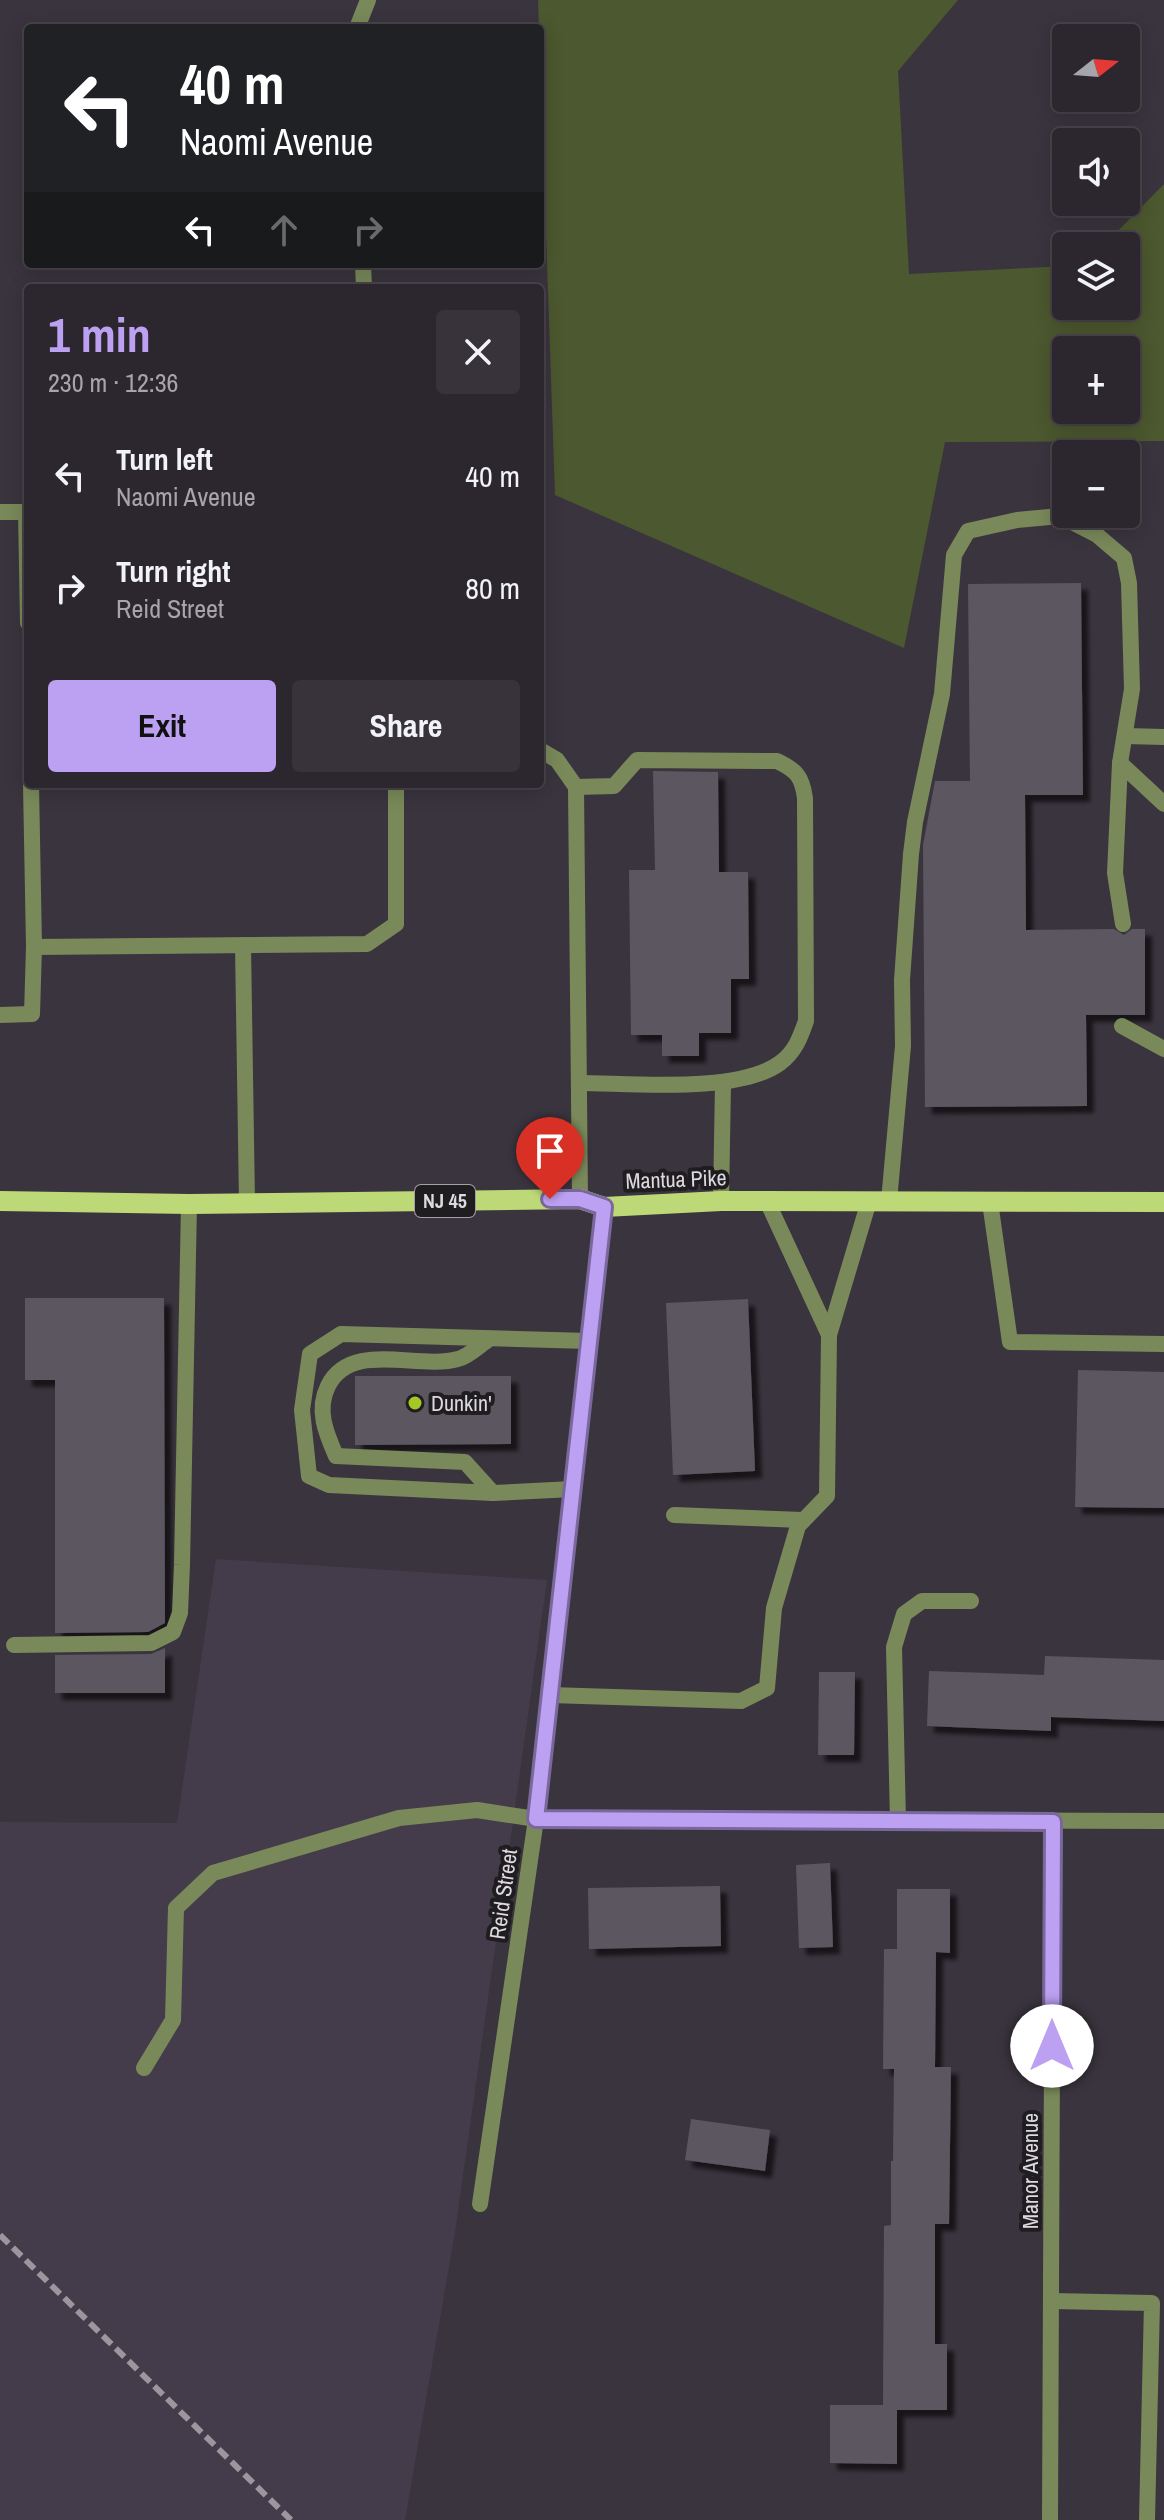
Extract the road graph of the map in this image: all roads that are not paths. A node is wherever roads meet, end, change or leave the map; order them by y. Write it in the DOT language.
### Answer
graph roads {
  1 [pos="368,0"];
  2 [pos="359,24"];
  3 [pos="0,512"];
  4 [pos="24,512"];
  5 [pos="1125,736"];
  6 [pos="1164,737"];
  7 [pos="544,752"];
  8 [pos="1120,763"];
  9 [pos="576,787"];
  10 [pos="31,788"];
  11 [pos="396,788"];
  12 [pos="1164,804"];
  13 [pos="1123,924"];
  14 [pos="243,945"];
  15 [pos="34,947"];
  16 [pos="0,1015"];
  17 [pos="1122,1026"];
  18 [pos="1164,1049"];
  19 [pos="579,1083"];
  20 [pos="723,1083"];
  21 [pos="580,1199"];
  22 [pos="0,1201"];
  23 [pos="721,1201"];
  24 [pos="767,1201"];
  25 [pos="879,1201"];
  26 [pos="990,1202"];
  27 [pos="1164,1202"];
  28 [pos="247,1203"];
  29 [pos="189,1204"];
  30 [pos="604,1207"];
  31 [pos="829,1335"];
  32 [pos="489,1339"];
  33 [pos="589,1341"];
  34 [pos="1164,1344"];
  35 [pos="573,1489"];
  36 [pos="493,1493"];
  37 [pos="674,1515"];
  38 [pos="803,1520"];
  39 [pos="971,1601"];
  40 [pos="14,1645"];
  41 [pos="550,1695"];
  42 [pos="536,1819"];
  43 [pos="898,1821"];
  44 [pos="1164,1821"];
  45 [pos="1053,1822"];
  46 [pos="144,2068"];
  47 [pos="480,2204"];
  48 [pos="1051,2301"];
  49 [pos="1050,2520"];
  50 [pos="1147,2520"];
  1 -- 2 [label="street"];
  3 -- 4 [label="street"];
  5 -- 6 [label="street"];
  5 -- 8 [label="street"];
  5 -- 25 [label="street"];
  7 -- 9 [label="street"];
  8 -- 12 [label="street"];
  8 -- 13 [label="street"];
  9 -- 19 [label="street"];
  9 -- 20 [label="street"];
  10 -- 15 [label="street"];
  11 -- 14 [label="street"];
  14 -- 15 [label="street"];
  14 -- 28 [label="street"];
  15 -- 16 [label="street"];
  17 -- 18 [label="street"];
  19 -- 20 [label="street"];
  19 -- 21 [label="street"];
  20 -- 23 [label="street"];
  21 -- 28 [label="main road, Mantua Pike / NJ 45"];
  21 -- 30 [label="main road, Mantua Pike / NJ 45"];
  22 -- 29 [label="main road, Mantua Pike / NJ 45"];
  23 -- 24 [label="main road, Mantua Pike / NJ 45"];
  23 -- 30 [label="main road, Mantua Pike / NJ 45"];
  24 -- 25 [label="main road, Mantua Pike / NJ 45"];
  24 -- 31 [label="street"];
  25 -- 26 [label="main road, Mantua Pike / NJ 45"];
  25 -- 31 [label="street"];
  26 -- 27 [label="main road, Mantua Pike / NJ 45"];
  26 -- 34 [label="street"];
  28 -- 29 [label="main road, Mantua Pike / NJ 45"];
  29 -- 40 [label="street"];
  30 -- 33 [label="street, Reid Street"];
  31 -- 38 [label="street"];
  32 -- 33 [label="street"];
  32 -- 36 [label="street"];
  32 -- 36 [label="street"];
  33 -- 35 [label="street, Reid Street"];
  35 -- 36 [label="street"];
  35 -- 41 [label="street, Reid Street"];
  37 -- 38 [label="street"];
  38 -- 41 [label="street"];
  39 -- 43 [label="street"];
  41 -- 42 [label="street, Reid Street"];
  42 -- 43 [label="street"];
  42 -- 46 [label="street"];
  42 -- 47 [label="street, Reid Street"];
  43 -- 45 [label="street"];
  44 -- 45 [label="street"];
  45 -- 48 [label="street, Manor Avenue"];
  48 -- 49 [label="street, Manor Avenue"];
  48 -- 50 [label="street"];
}
